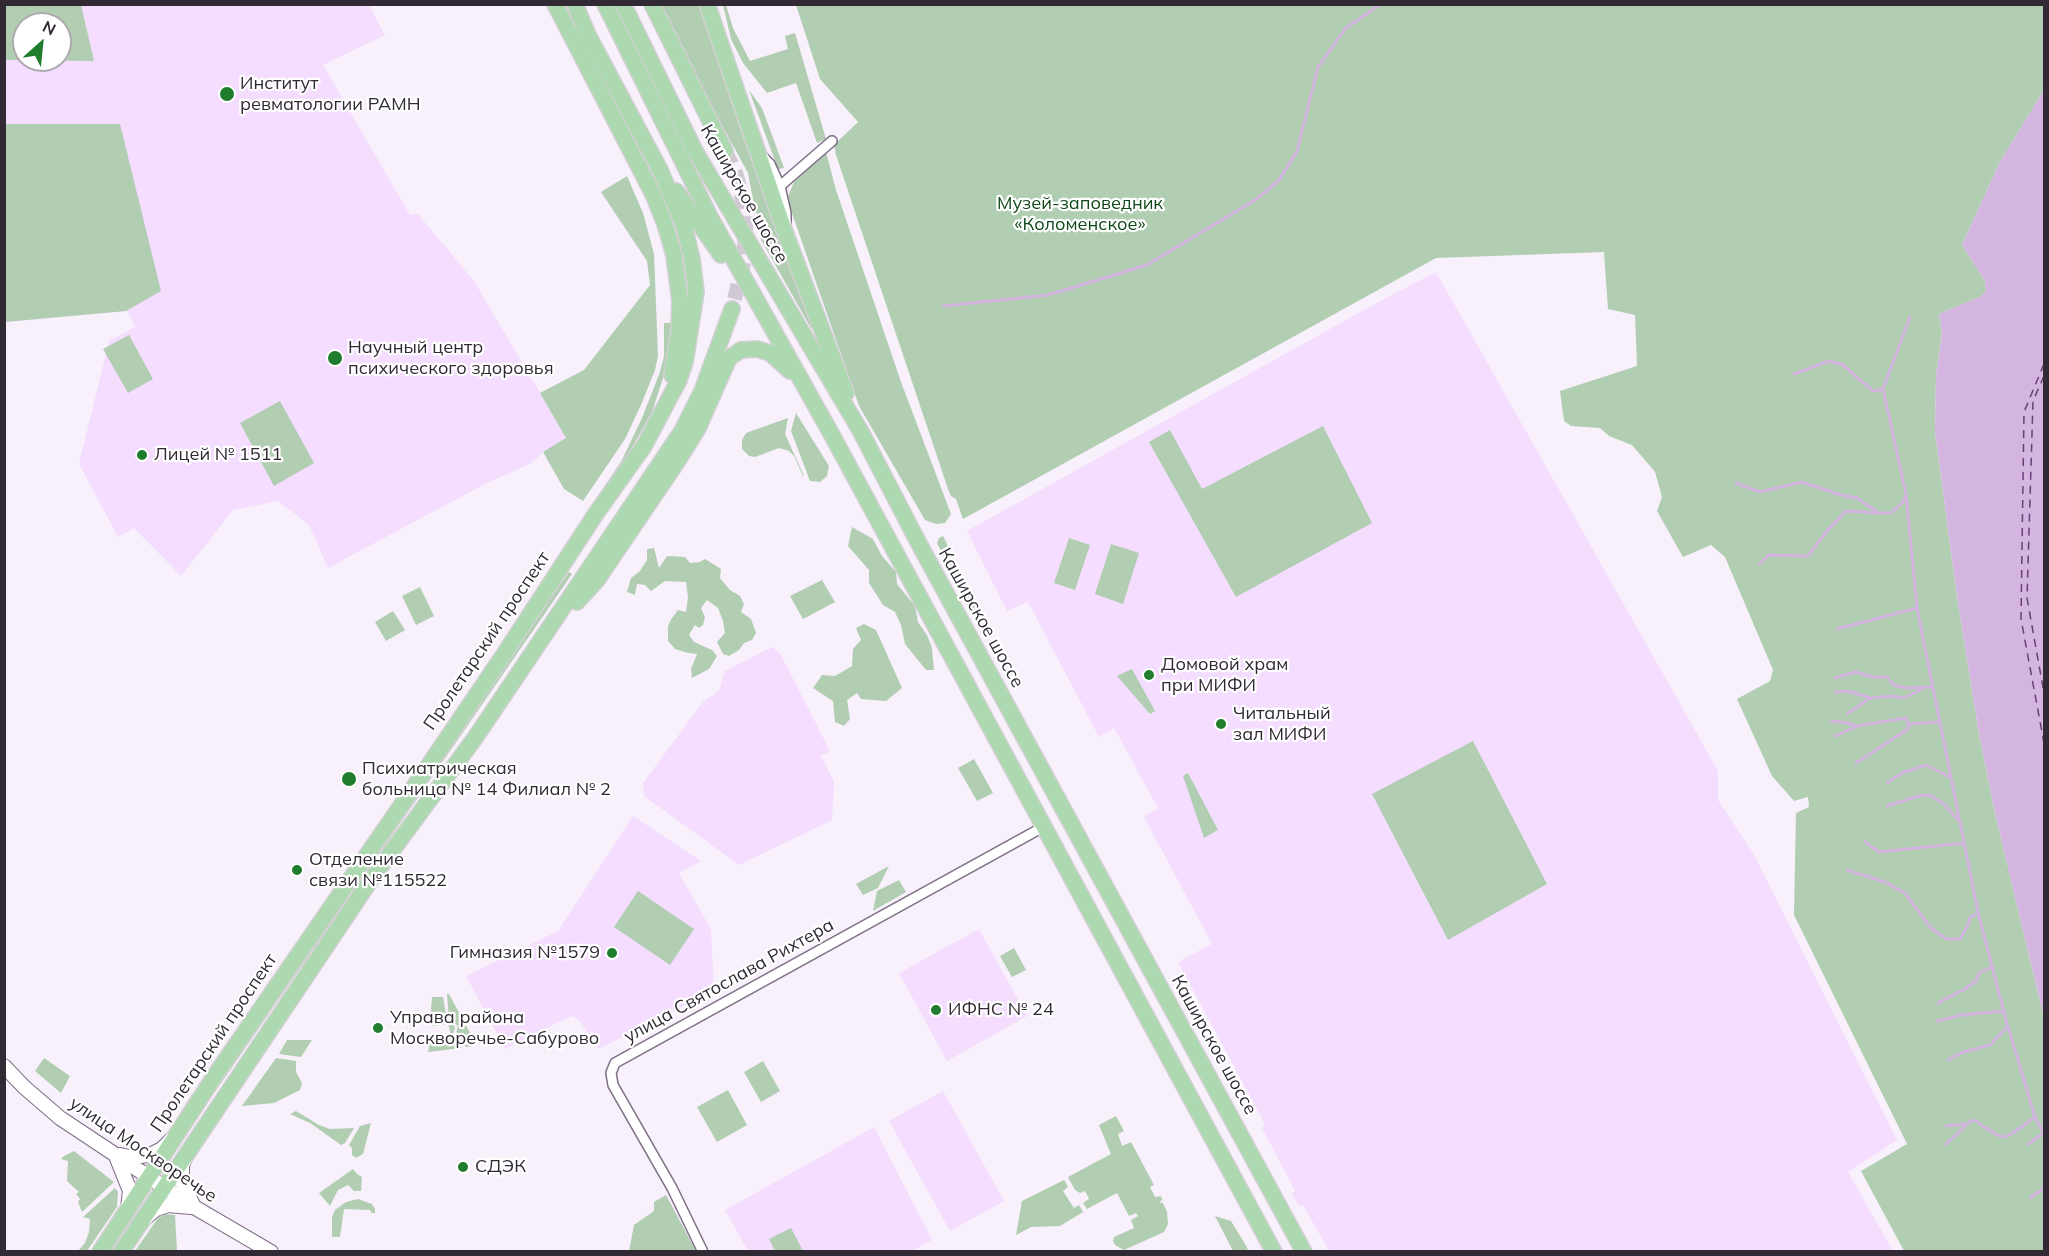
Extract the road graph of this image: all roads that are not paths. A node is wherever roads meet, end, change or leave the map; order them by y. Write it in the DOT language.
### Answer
graph roads {
  1 [pos="555,4"];
  2 [pos="574,4"];
  3 [pos="605,4"];
  4 [pos="623,4"];
  5 [pos="652,4"];
  6 [pos="707,4"];
  7 [pos="832,141"];
  8 [pos="755,147"];
  9 [pos="725,151"];
  10 [pos="660,170"];
  11 [pos="780,186"];
  12 [pos="786,235"];
  13 [pos="756,303"];
  14 [pos="732,309"];
  15 [pos="805,389"];
  16 [pos="659,420"];
  17 [pos="861,432"];
  18 [pos="549,630"];
  19 [pos="1045,826"];
  20 [pos="4,1066"];
  21 [pos="172,1139"];
  22 [pos="188,1149"];
  23 [pos="115,1154"];
  24 [pos="148,1176"];
  25 [pos="164,1186"];
  26 [pos="194,1207"];
  27 [pos="128,1208"];
  28 [pos="143,1219"];
  29 [pos="100,1251"];
  30 [pos="121,1251"];
  31 [pos="271,1251"];
  32 [pos="703,1251"];
  33 [pos="1274,1251"];
  34 [pos="1304,1251"];
  1 -- 16 [label="main road"];
  2 -- 10 [label="main road"];
  3 -- 13 [label="main road, Каширское шоссе"];
  4 -- 17 [label="main road, Каширское шоссе"];
  5 -- 9 [label="main road, Каширское шоссе"];
  6 -- 8 [label="main road"];
  7 -- 11 [label="street"];
  8 -- 11 [label="street"];
  8 -- 12 [label="main road"];
  10 -- 13 [label="main road"];
  10 -- 16 [label="main road, Пролетарский проспект"];
  11 -- 12 [label="street"];
  12 -- 17 [label="main road"];
  13 -- 15 [label="main road, Каширское шоссе"];
  14 -- 18 [label="main road"];
  15 -- 18 [label="main road"];
  15 -- 19 [label="main road, Каширское шоссе"];
  16 -- 21 [label="main road, Пролетарский проспект"];
  17 -- 34 [label="main road, Каширское шоссе"];
  18 -- 22 [label="main road"];
  19 -- 32 [label="street, улица Святослава Рихтера"];
  19 -- 33 [label="main road, Каширское шоссе"];
  20 -- 23 [label="main road, улица Москворечье"];
  21 -- 23 [label="main road"];
  21 -- 24 [label="main road, Пролетарский проспект"];
  22 -- 25 [label="main road"];
  22 -- 26 [label="main road"];
  23 -- 24 [label="main road, улица Москворечье"];
  23 -- 27 [label="main road"];
  24 -- 25 [label="main road, улица Москворечье"];
  24 -- 27 [label="main road, Пролетарский проспект"];
  25 -- 26 [label="main road, улица Москворечье"];
  25 -- 28 [label="main road"];
  26 -- 28 [label="main road"];
  26 -- 31 [label="main road, улица Москворечье"];
  27 -- 29 [label="main road, Пролетарский проспект"];
  28 -- 30 [label="main road"];
}
